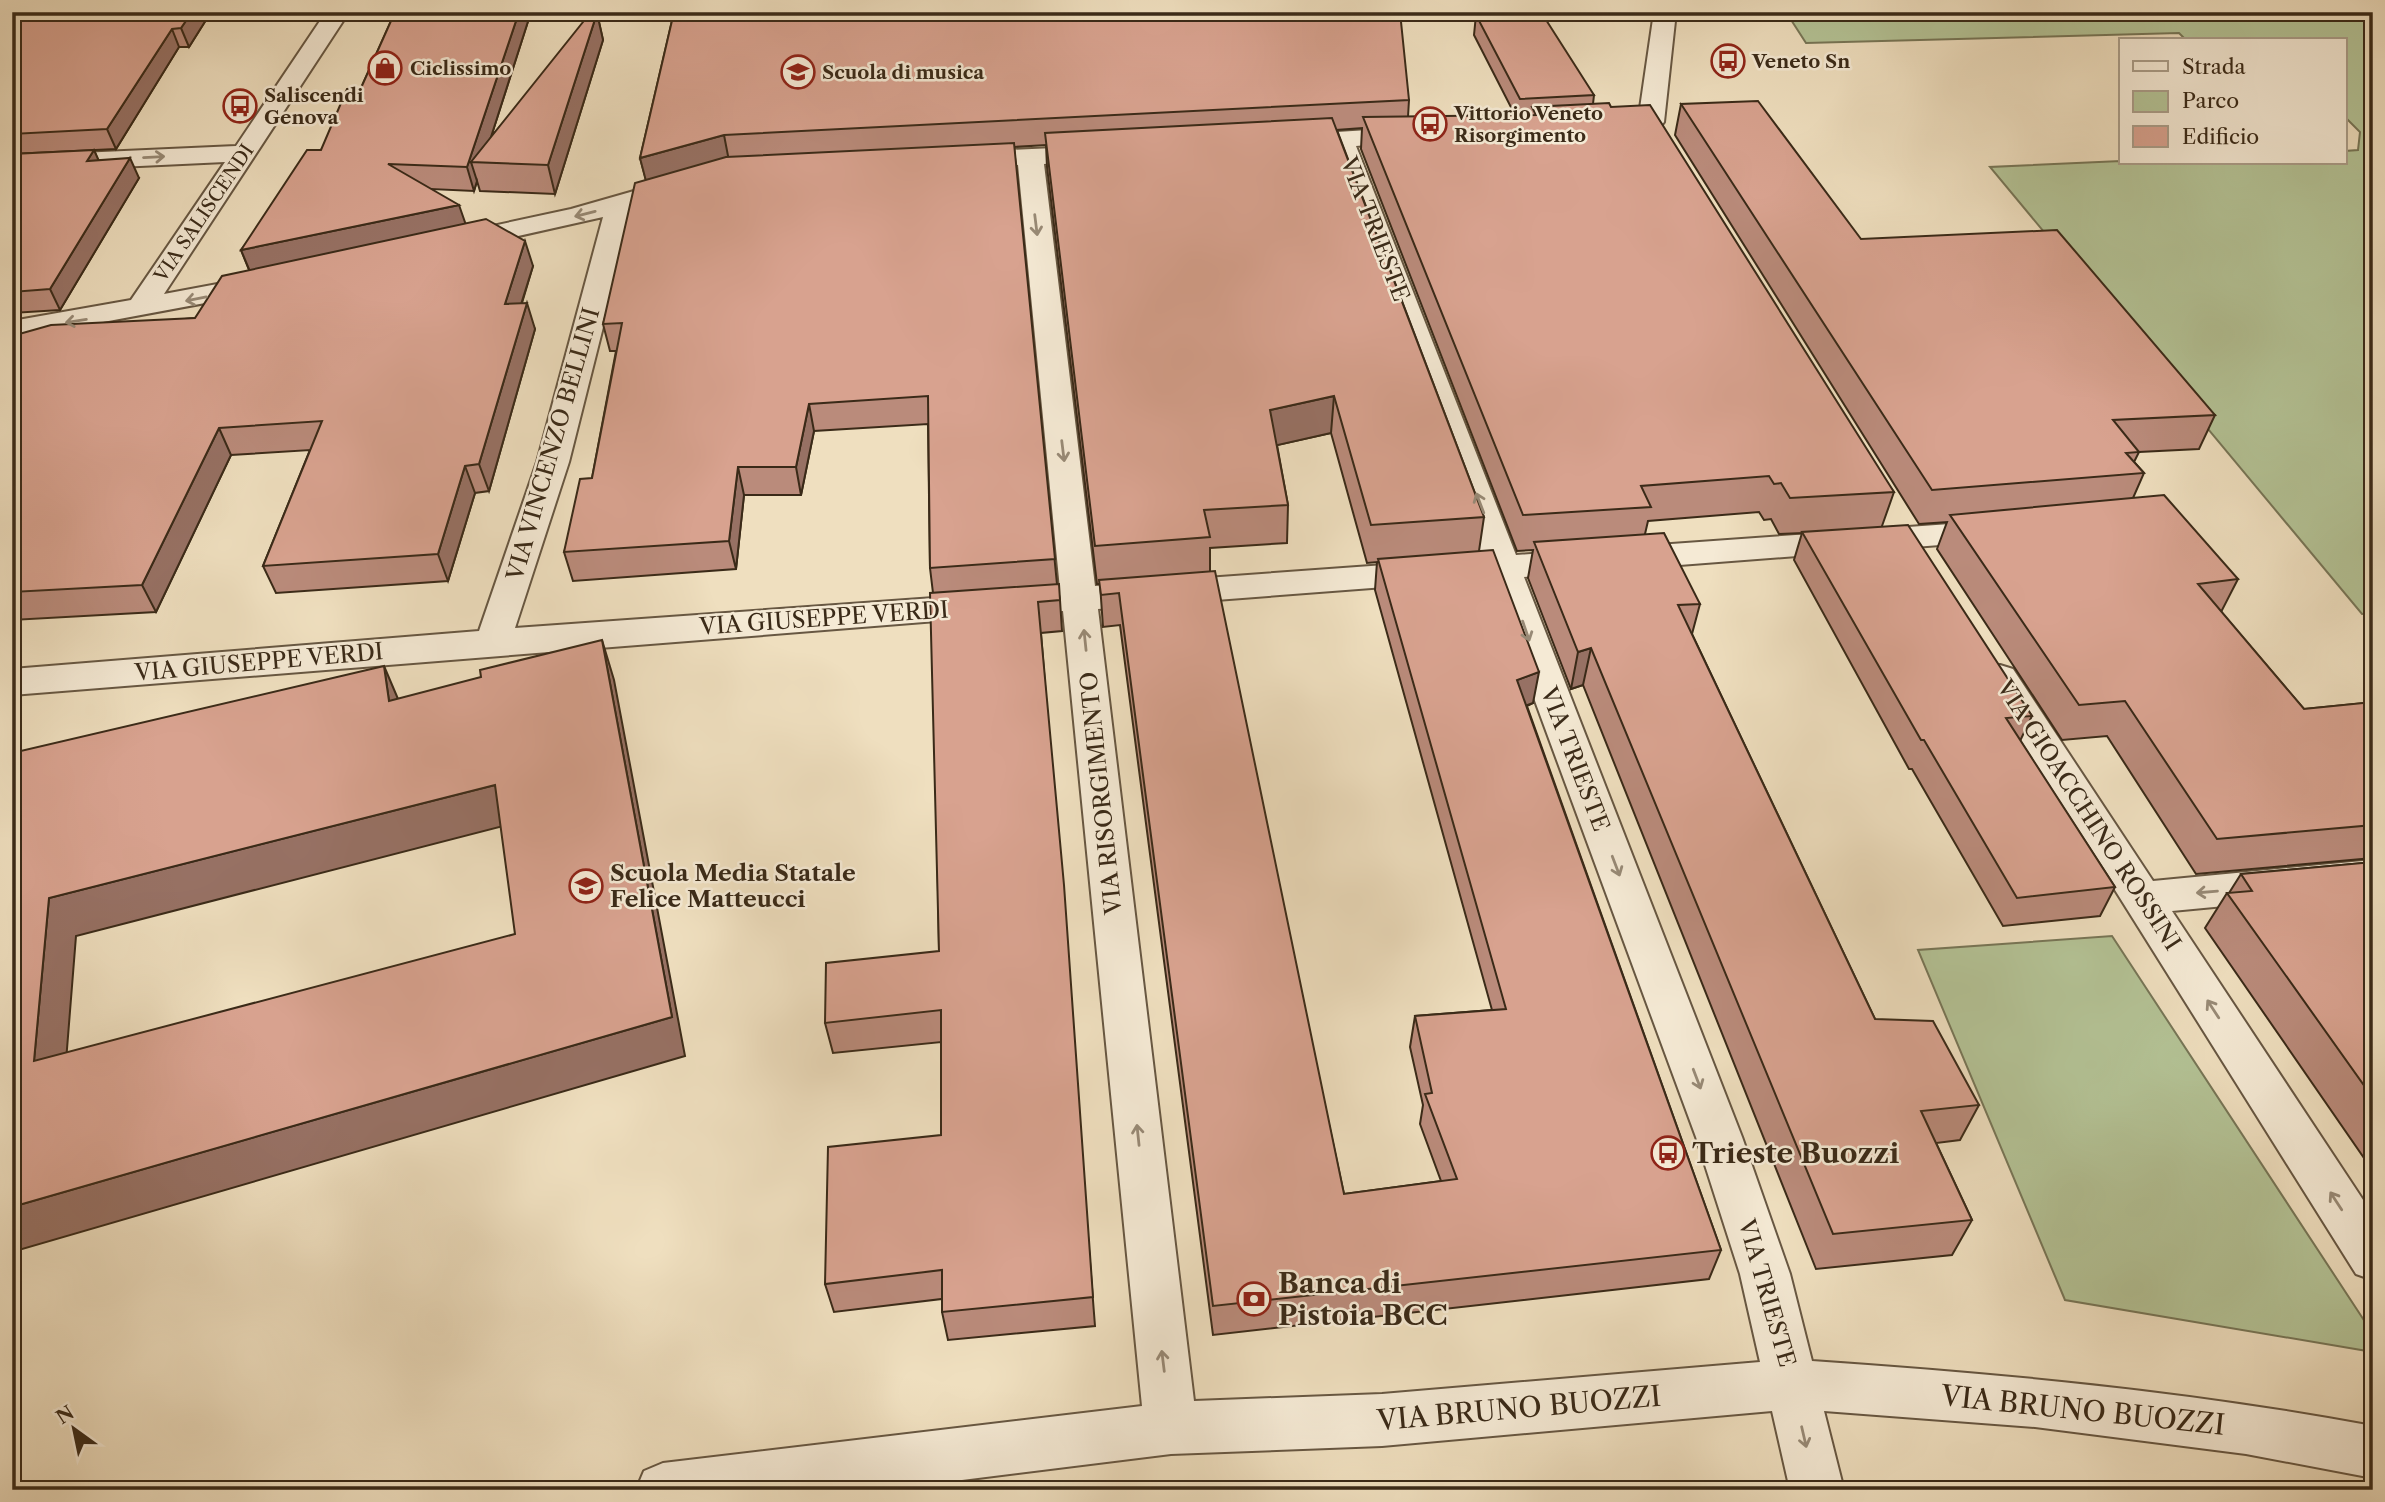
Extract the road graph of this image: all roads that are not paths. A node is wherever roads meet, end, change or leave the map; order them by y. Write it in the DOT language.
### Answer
graph roads {
  1 [pos="338,12"];
  2 [pos="1665,12"];
  3 [pos="1647,130"];
  4 [pos="1434,134"];
  5 [pos="1340,140"];
  6 [pos="1261,145"];
  7 [pos="246,153"];
  8 [pos="1116,154"];
  9 [pos="1030,157"];
  10 [pos="945,161"];
  11 [pos="12,164"];
  12 [pos="704,178"];
  13 [pos="620,205"];
  14 [pos="436,247"];
  15 [pos="289,279"];
  16 [pos="139,309"];
  17 [pos="12,330"];
  18 [pos="2020,529"];
  19 [pos="1504,566"];
  20 [pos="1080,599"];
  21 [pos="493,642"];
  22 [pos="1983,651"];
  23 [pos="12,682"];
  24 [pos="2373,876"];
  25 [pos="2143,898"];
  26 [pos="2373,1258"];
  27 [pos="1792,1384"];
  28 [pos="1171,1429"];
  29 [pos="2373,1452"];
  30 [pos="668,1489"];
  31 [pos="1817,1490"];
  1 -- 7 [label="street, VIA SALISCENDI"];
  2 -- 3 [label="street"];
  4 -- 5 [label="street"];
  5 -- 6 [label="street"];
  19 -- 5 [label="street, VIA TRIESTE, one-way"];
  11 -- 7 [label="street, one-way"];
  7 -- 16 [label="street, VIA SALISCENDI"];
  8 -- 9 [label="street"];
  9 -- 10 [label="street"];
  9 -- 20 [label="street, VIA RISORGIMENTO, one-way"];
  12 -- 13 [label="street"];
  13 -- 14 [label="street, one-way"];
  13 -- 21 [label="street, VIA VINCENZO BELLINI"];
  15 -- 16 [label="street, one-way"];
  16 -- 17 [label="street, one-way"];
  18 -- 19 [label="street, VIA GIUSEPPE VERDI"];
  19 -- 20 [label="street, VIA GIUSEPPE VERDI"];
  19 -- 27 [label="street, VIA TRIESTE, one-way"];
  20 -- 21 [label="street, VIA GIUSEPPE VERDI"];
  28 -- 20 [label="street, VIA RISORGIMENTO, one-way"];
  21 -- 23 [label="street, VIA GIUSEPPE VERDI"];
  22 -- 25 [label="street, VIA GIOACCHINO ROSSINI"];
  24 -- 25 [label="street, one-way"];
  26 -- 25 [label="street, VIA GIOACCHINO ROSSINI, one-way"];
  27 -- 28 [label="street, VIA BRUNO BUOZZI"];
  27 -- 29 [label="street, VIA BRUNO BUOZZI"];
  27 -- 31 [label="street, VIA TRIESTE, one-way"];
  28 -- 30 [label="street, VIA BRUNO BUOZZI"];
}
